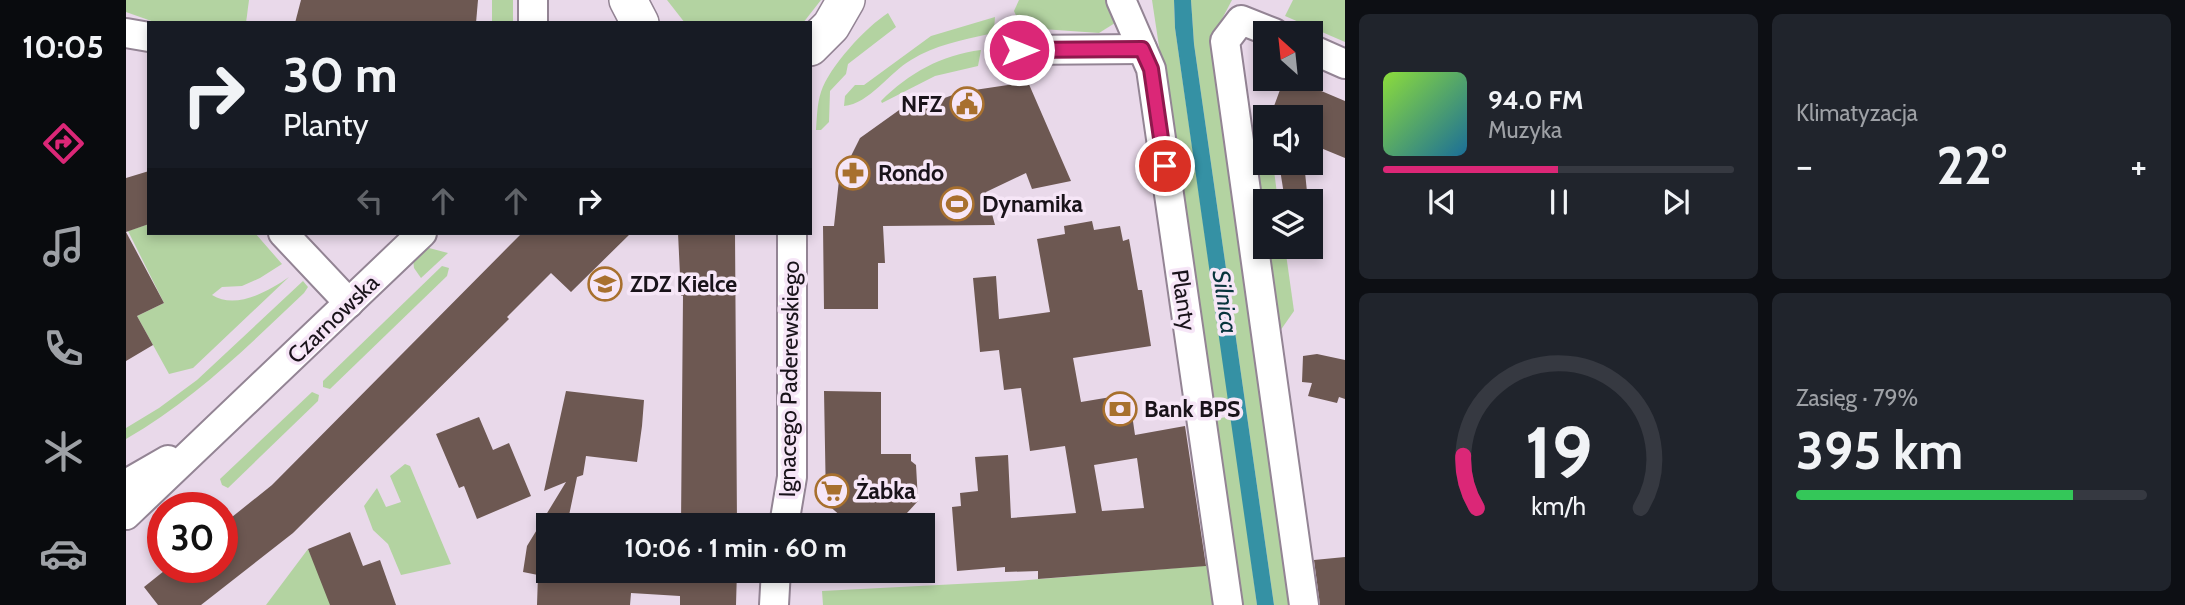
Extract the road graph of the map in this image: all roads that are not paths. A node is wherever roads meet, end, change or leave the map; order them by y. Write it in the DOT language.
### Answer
graph roads {
  1 [pos="533,0"];
  2 [pos="628,0"];
  3 [pos="1121,0"];
  4 [pos="533,21"];
  5 [pos="639,21"];
  6 [pos="1253,25"];
  7 [pos="126,33"];
  8 [pos="147,37"];
  9 [pos="1142,49"];
  10 [pos="1019,50"];
  11 [pos="1323,54"];
  12 [pos="1345,64"];
  13 [pos="285,235"];
  14 [pos="420,235"];
  15 [pos="792,235"];
  16 [pos="349,303"];
  17 [pos="244,405"];
  18 [pos="126,484"];
  19 [pos="786,513"];
  20 [pos="126,515"];
  21 [pos="775,583"];
  22 [pos="774,605"];
  23 [pos="1228,605"];
  24 [pos="1304,605"];
  1 -- 4 [label="street"];
  2 -- 5 [label="main road"];
  3 -- 9 [label="street, Planty"];
  6 -- 24 [label="street"];
  7 -- 8 [label="street"];
  9 -- 10 [label="street"];
  9 -- 23 [label="street, Planty"];
  11 -- 12 [label="street"];
  13 -- 16 [label="street"];
  14 -- 16 [label="street, Czarnowska"];
  15 -- 19 [label="street, Ignacego Paderewskiego"];
  16 -- 17 [label="street, Czarnowska"];
  17 -- 18 [label="street, Czarnowska"];
  17 -- 20 [label="street, Czarnowska"];
  21 -- 22 [label="street"];
}
